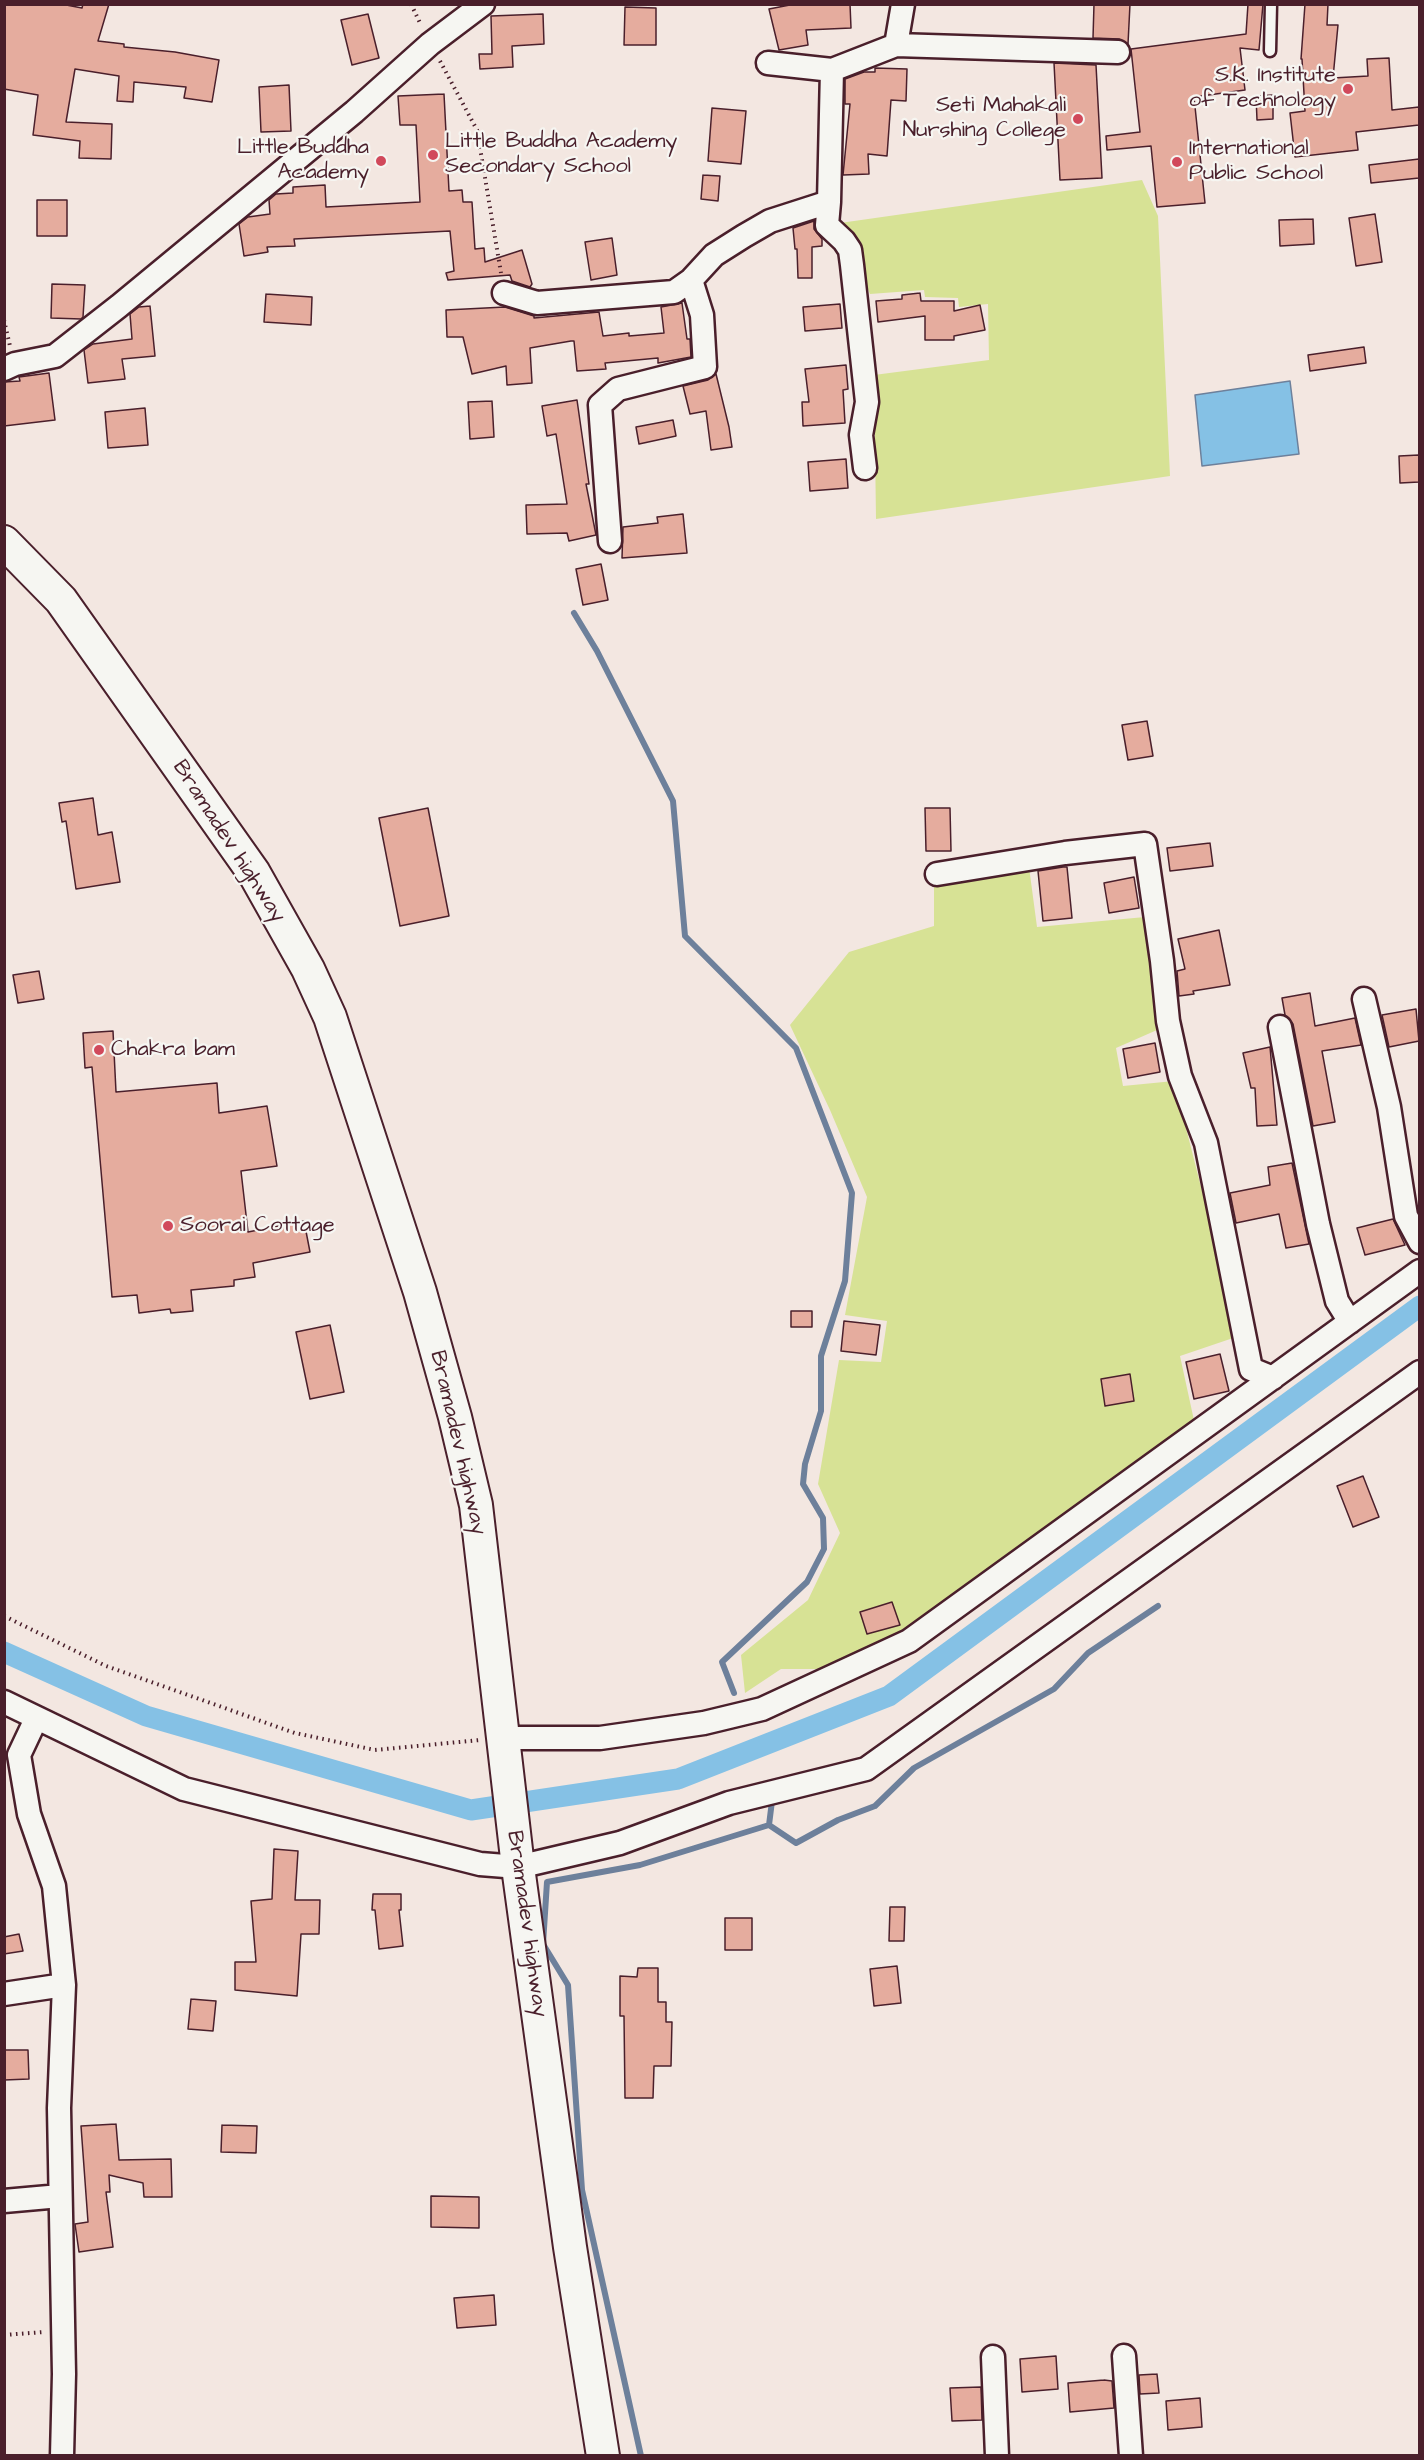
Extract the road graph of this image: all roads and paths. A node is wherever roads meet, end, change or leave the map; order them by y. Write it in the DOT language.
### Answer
graph roads {
  1 [pos="483,4"];
  2 [pos="903,4"];
  3 [pos="1271,4"];
  4 [pos="430,44"];
  5 [pos="896,45"];
  6 [pos="1270,51"];
  7 [pos="1118,52"];
  8 [pos="768,63"];
  9 [pos="832,70"];
  10 [pos="829,202"];
  11 [pos="691,280"];
  12 [pos="504,293"];
  13 [pos="4,369"];
  14 [pos="865,468"];
  15 [pos="610,541"];
  16 [pos="4,542"];
  17 [pos="937,874"];
  18 [pos="1364,999"];
  19 [pos="1280,1027"];
  20 [pos="1419,1242"];
  21 [pos="1419,1271"];
  22 [pos="1350,1322"];
  23 [pos="1419,1372"];
  24 [pos="1273,1378"];
  25 [pos="4,1616"];
  26 [pos="4,1702"];
  27 [pos="36,1719"];
  28 [pos="503,1744"];
  29 [pos="518,1863"];
  30 [pos="64,1985"];
  31 [pos="4,1994"];
  32 [pos="60,2196"];
  33 [pos="4,2201"];
  34 [pos="63,2330"];
  35 [pos="4,2335"];
  36 [pos="1124,2356"];
  37 [pos="993,2357"];
  38 [pos="62,2456"];
  39 [pos="603,2456"];
  40 [pos="998,2456"];
  41 [pos="1131,2456"];
  1 -- 4 [label="street"];
  2 -- 5 [label="street"];
  3 -- 6 [label="lane"];
  4 -- 12 [label="path"];
  4 -- 13 [label="street"];
  5 -- 7 [label="street"];
  5 -- 9 [label="street"];
  8 -- 9 [label="street"];
  9 -- 10 [label="street"];
  10 -- 11 [label="street"];
  10 -- 14 [label="street"];
  11 -- 12 [label="street"];
  11 -- 15 [label="street"];
  16 -- 28 [label="street, Bramadev highway"];
  17 -- 24 [label="street"];
  18 -- 20 [label="street"];
  19 -- 22 [label="street"];
  21 -- 22 [label="street"];
  22 -- 24 [label="street"];
  23 -- 29 [label="street"];
  24 -- 28 [label="street"];
  25 -- 28 [label="path"];
  26 -- 27 [label="street"];
  27 -- 29 [label="street"];
  27 -- 30 [label="street"];
  28 -- 29 [label="street, Bramadev highway"];
  29 -- 39 [label="street, Bramadev highway"];
  30 -- 31 [label="street"];
  30 -- 32 [label="street"];
  32 -- 33 [label="street"];
  32 -- 34 [label="street"];
  34 -- 35 [label="path"];
  34 -- 38 [label="street"];
  36 -- 41 [label="street"];
  37 -- 40 [label="street"];
}
